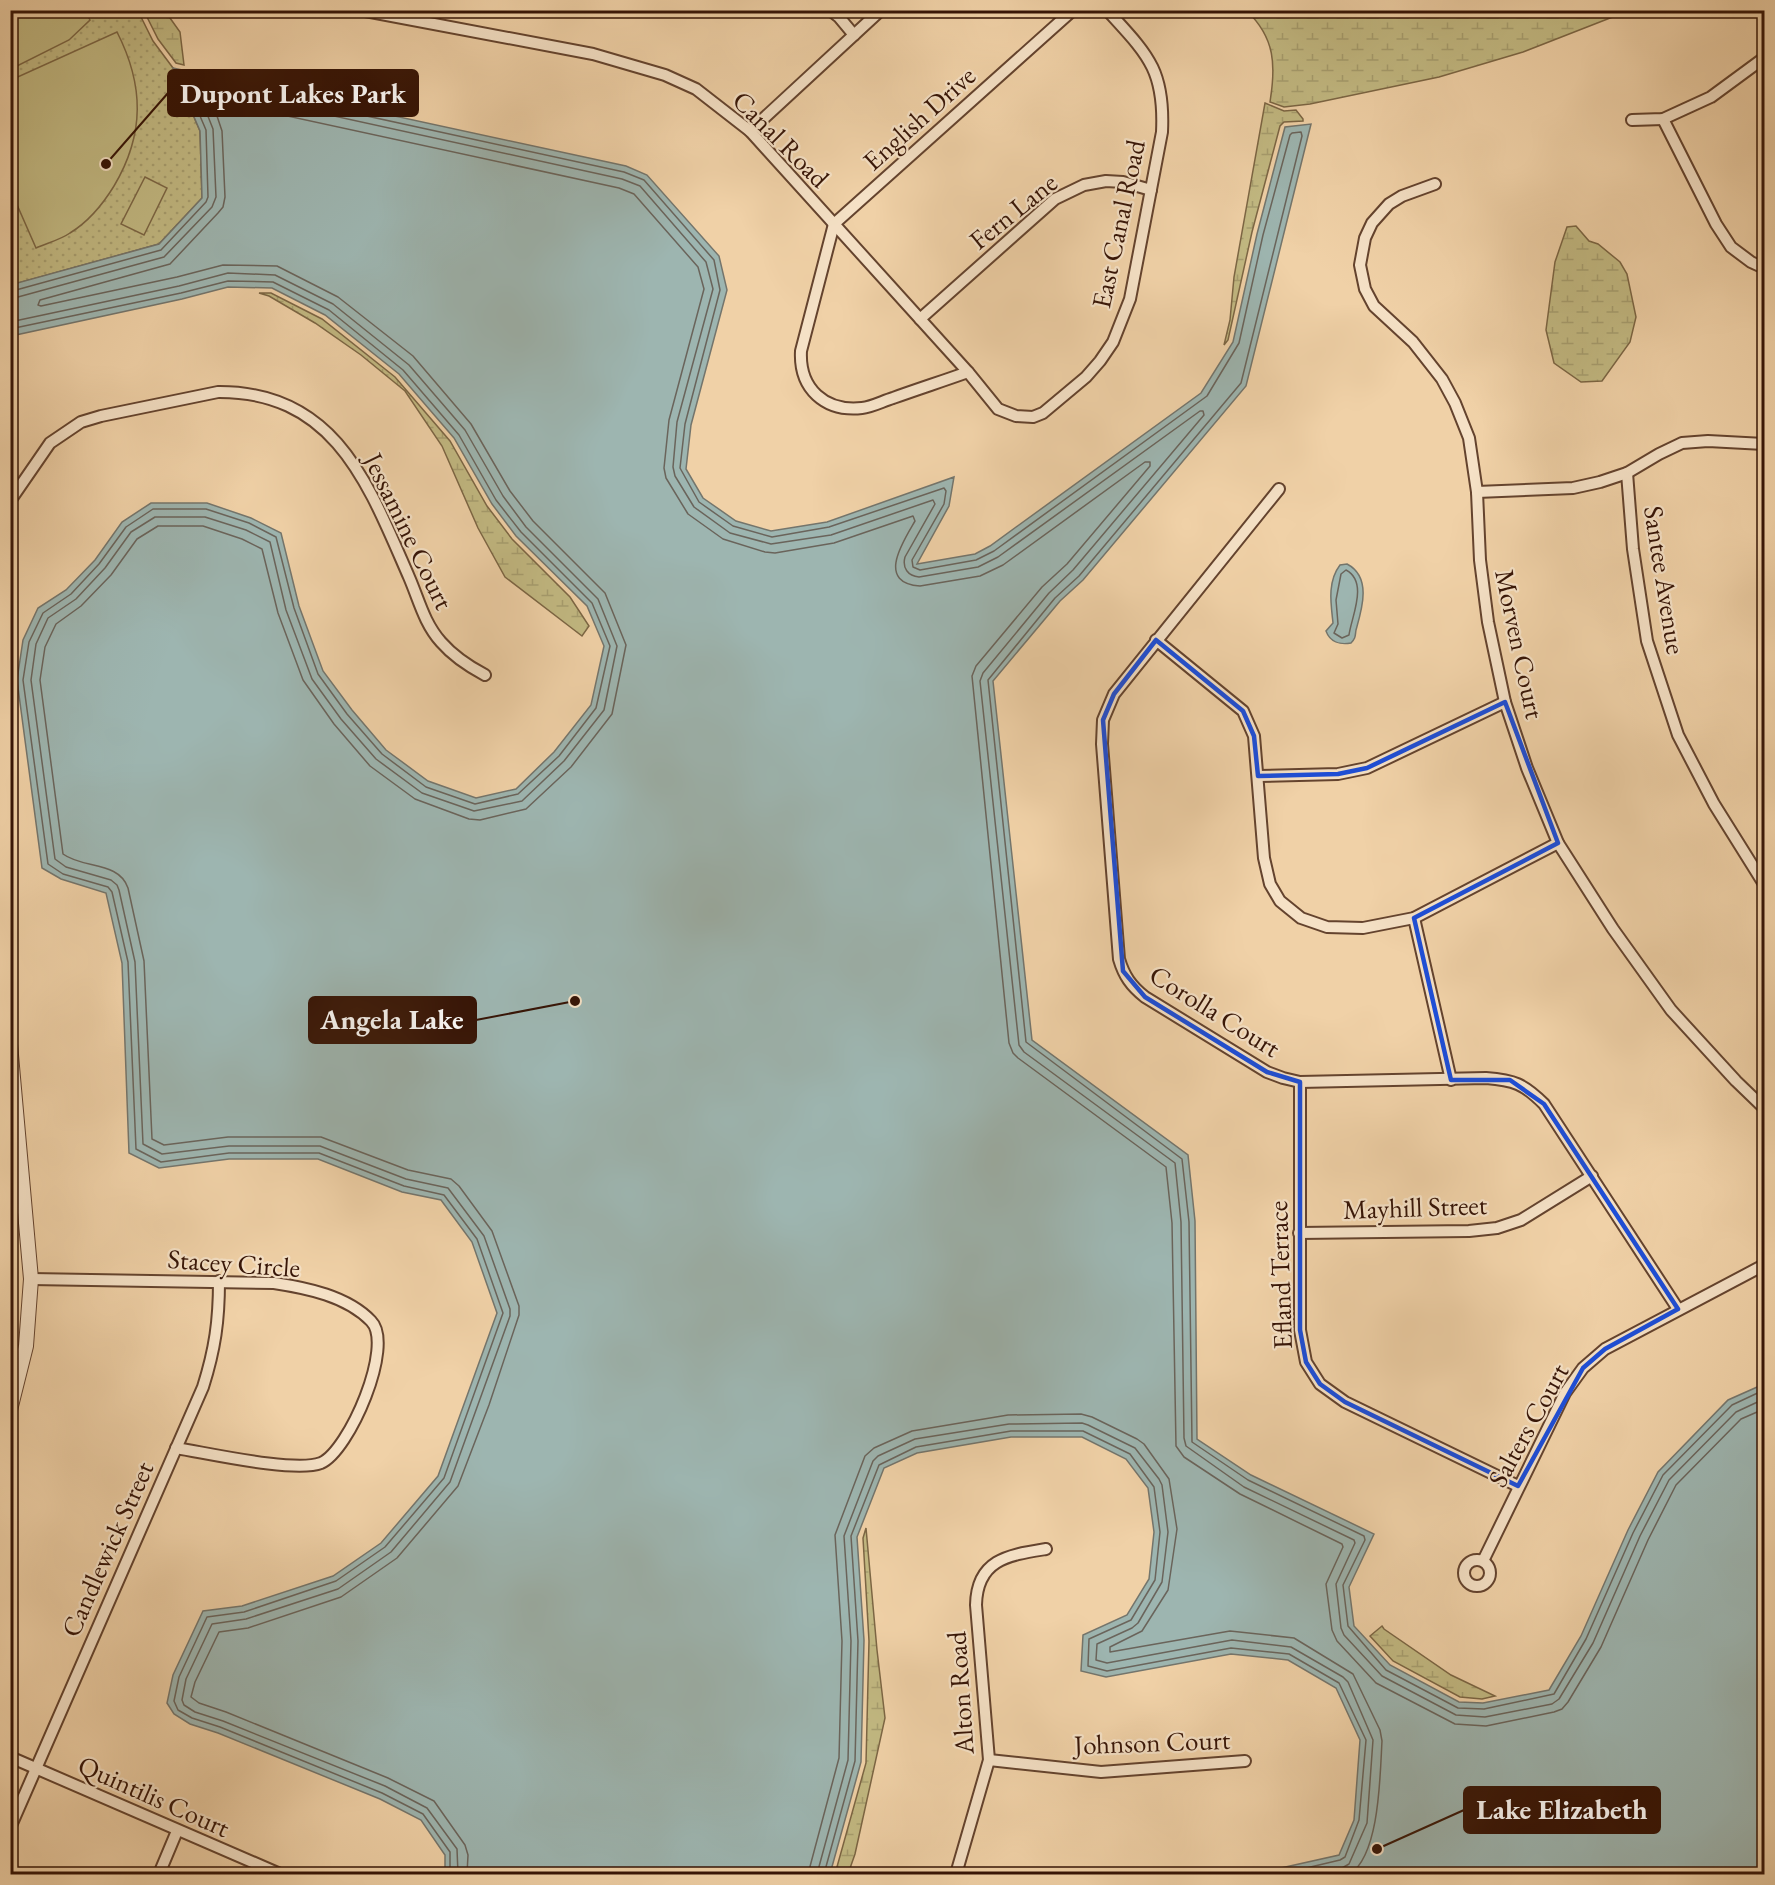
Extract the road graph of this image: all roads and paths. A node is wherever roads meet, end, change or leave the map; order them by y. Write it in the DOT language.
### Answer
graph roads {
  1 [pos="360,10"];
  2 [pos="830,10"];
  3 [pos="881,10"];
  4 [pos="1073,10"];
  5 [pos="1107,10"];
  6 [pos="420,16"];
  7 [pos="854,35"];
  8 [pos="1764,58"];
  9 [pos="1663,119"];
  10 [pos="1632,120"];
  11 [pos="750,131"];
  12 [pos="1435,184"];
  13 [pos="1150,190"];
  14 [pos="834,224"];
  15 [pos="1764,268"];
  16 [pos="920,319"];
  17 [pos="968,372"];
  18 [pos="1764,444"];
  19 [pos="1627,473"];
  20 [pos="1279,489"];
  21 [pos="1477,492"];
  22 [pos="10,501"];
  23 [pos="1156,640"];
  24 [pos="485,675"];
  25 [pos="1505,702"];
  26 [pos="1258,776"];
  27 [pos="1558,843"];
  28 [pos="1764,884"];
  29 [pos="1414,918"];
  30 [pos="10,1044"];
  31 [pos="1451,1080"];
  32 [pos="1300,1082"];
  33 [pos="1764,1108"];
  34 [pos="1592,1176"];
  35 [pos="1299,1233"];
  36 [pos="1764,1265"];
  37 [pos="31,1279"];
  38 [pos="219,1281"];
  39 [pos="1678,1309"];
  40 [pos="10,1410"];
  41 [pos="176,1448"];
  42 [pos="1518,1486"];
  43 [pos="1046,1549"];
  44 [pos="1482,1561"];
  45 [pos="10,1757"];
  46 [pos="990,1760"];
  47 [pos="1245,1761"];
  48 [pos="36,1768"];
  49 [pos="10,1828"];
  50 [pos="177,1831"];
  51 [pos="159,1875"];
  52 [pos="280,1875"];
  53 [pos="956,1875"];
  1 -- 6 [label="street, Canal Road"];
  2 -- 7 [label="street"];
  3 -- 7 [label="street"];
  4 -- 14 [label="street, English Drive"];
  5 -- 13 [label="street, East Canal Road"];
  6 -- 11 [label="street, Canal Road"];
  7 -- 11 [label="street"];
  8 -- 9 [label="street"];
  9 -- 10 [label="street"];
  9 -- 15 [label="street"];
  11 -- 14 [label="street, Canal Road"];
  12 -- 21 [label="street, Morven Court"];
  13 -- 16 [label="street, Fern Lane"];
  13 -- 17 [label="street, East Canal Road"];
  14 -- 16 [label="street, Canal Road"];
  14 -- 17 [label="street"];
  16 -- 17 [label="street, Canal Road"];
  18 -- 19 [label="street"];
  19 -- 21 [label="street"];
  19 -- 28 [label="street, Santee Avenue"];
  20 -- 23 [label="street, Corolla Court"];
  21 -- 25 [label="street, Morven Court"];
  22 -- 24 [label="street, Jessamine Court"];
  23 -- 26 [label="street"];
  23 -- 32 [label="street, Corolla Court"];
  25 -- 26 [label="street"];
  25 -- 27 [label="street, Morven Court"];
  26 -- 29 [label="street"];
  27 -- 29 [label="street"];
  27 -- 33 [label="street, Morven Court"];
  29 -- 31 [label="street"];
  30 -- 37 [label="street"];
  31 -- 32 [label="street, Corolla Court"];
  31 -- 34 [label="street, Corolla Court"];
  32 -- 35 [label="street, Efland Terrace"];
  34 -- 35 [label="street, Mayhill Street"];
  34 -- 39 [label="street, Corolla Court"];
  35 -- 42 [label="street, Efland Terrace"];
  36 -- 39 [label="street, Salters Court"];
  37 -- 38 [label="street, Stacey Circle"];
  37 -- 40 [label="street"];
  38 -- 41 [label="street, Candlewick Street"];
  38 -- 41 [label="street, Stacey Circle"];
  39 -- 42 [label="street, Salters Court"];
  41 -- 48 [label="street, Candlewick Street"];
  42 -- 44 [label="street, Salters Court"];
  43 -- 46 [label="street, Alton Road"];
  45 -- 48 [label="street, Quintilis Court"];
  46 -- 47 [label="street, Johnson Court"];
  46 -- 53 [label="street, Alton Road"];
  48 -- 49 [label="street, Candlewick Street"];
  48 -- 50 [label="street, Quintilis Court"];
  50 -- 51 [label="street"];
  50 -- 52 [label="street, Quintilis Court"];
}
